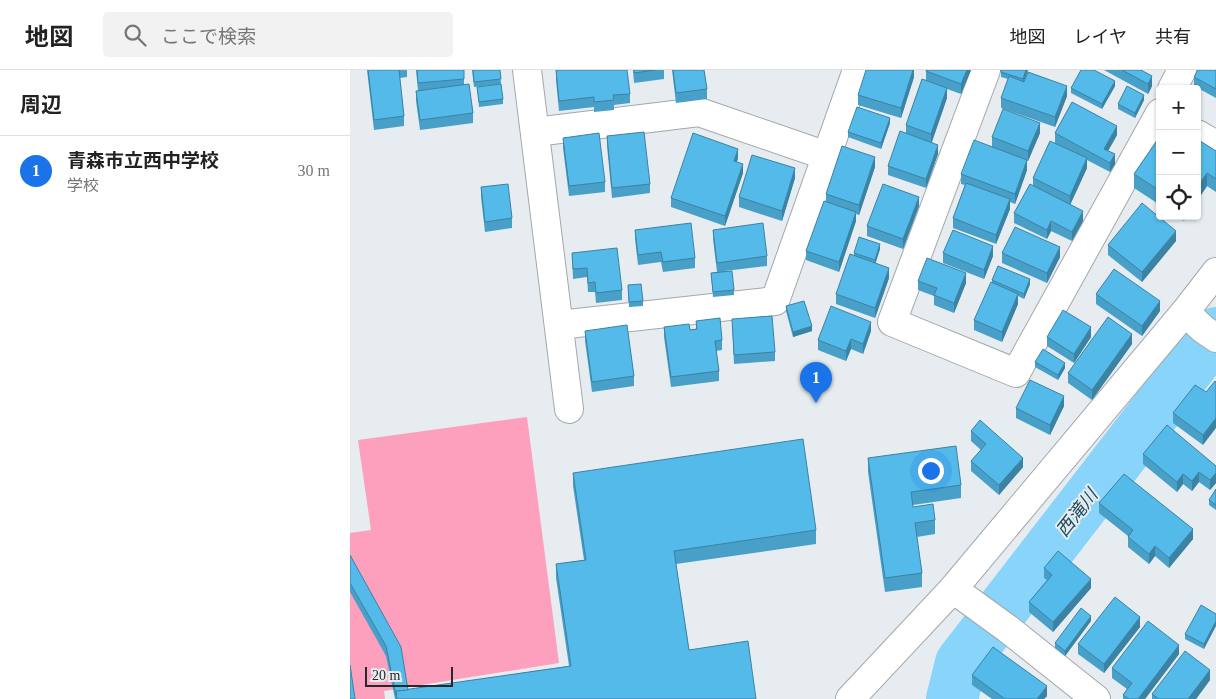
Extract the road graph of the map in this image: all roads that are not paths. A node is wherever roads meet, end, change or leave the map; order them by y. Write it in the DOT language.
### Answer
graph roads {
  1 [pos="527,70"];
  2 [pos="857,70"];
  3 [pos="986,70"];
  4 [pos="1182,70"];
  5 [pos="1174,85"];
  6 [pos="1156,120"];
  7 [pos="535,132"];
  8 [pos="1201,136"];
  9 [pos="1216,145"];
  10 [pos="827,156"];
  11 [pos="1216,272"];
  12 [pos="559,325"];
  13 [pos="1202,326"];
  14 [pos="569,409"];
  15 [pos="953,589"];
  16 [pos="850,699"];
  17 [pos="1096,699"];
  1 -- 7 [label="street"];
  2 -- 10 [label="street"];
  3 -- 6 [label="street"];
  4 -- 5 [label="street"];
  7 -- 10 [label="street"];
  7 -- 12 [label="street"];
  8 -- 9 [label="street"];
  10 -- 12 [label="street"];
  11 -- 13 [label="street"];
  12 -- 14 [label="street"];
  13 -- 15 [label="street"];
  15 -- 16 [label="street"];
  15 -- 17 [label="street"];
}
